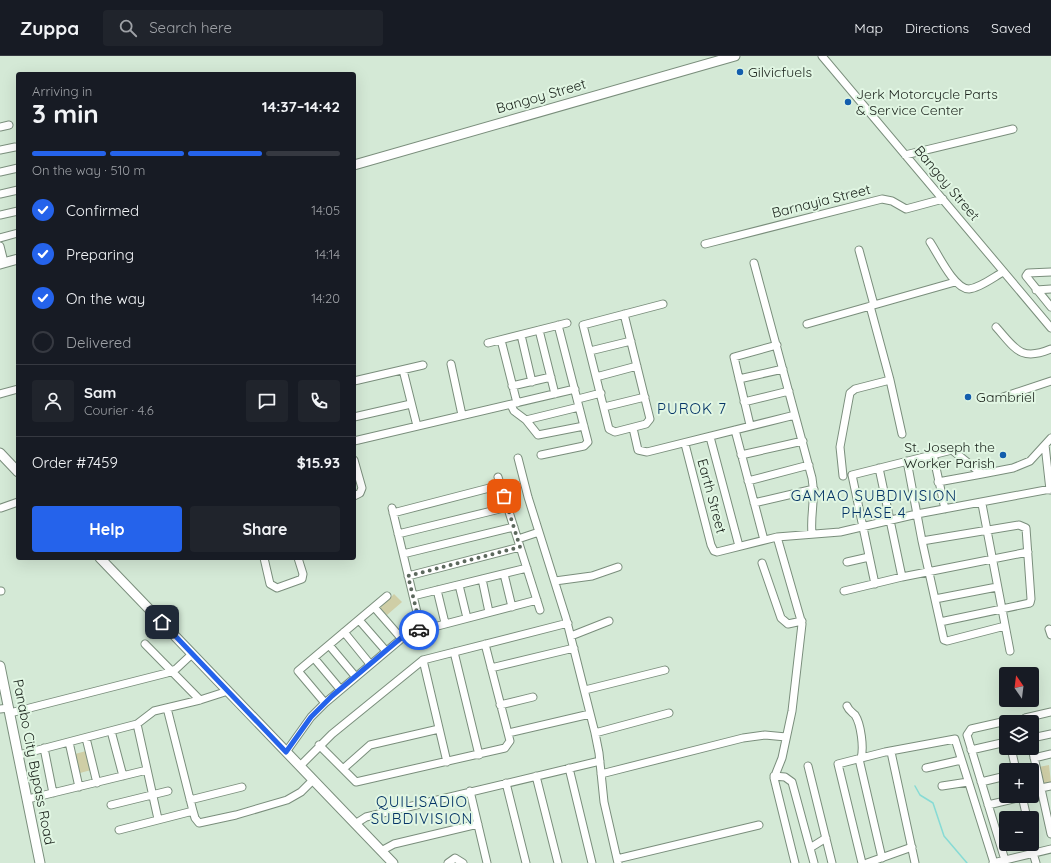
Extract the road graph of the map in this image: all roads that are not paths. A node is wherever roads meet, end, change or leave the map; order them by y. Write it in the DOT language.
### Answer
graph roads {
  1 [pos="735,56"];
  2 [pos="822,56"];
  3 [pos="10,125"];
  4 [pos="0,127"];
  5 [pos="1013,128"];
  6 [pos="15,147"];
  7 [pos="0,150"];
  8 [pos="905,155"];
  9 [pos="356,164"];
  10 [pos="16,168"];
  11 [pos="0,172"];
  12 [pos="16,190"];
  13 [pos="0,194"];
  14 [pos="943,199"];
  15 [pos="16,211"];
  16 [pos="0,215"];
  17 [pos="16,234"];
  18 [pos="0,238"];
  19 [pos="930,242"];
  20 [pos="705,244"];
  21 [pos="0,246"];
  22 [pos="859,250"];
  23 [pos="16,260"];
  24 [pos="2,263"];
  25 [pos="754,263"];
  26 [pos="1003,272"];
  27 [pos="1051,272"];
  28 [pos="956,282"];
  29 [pos="1051,289"];
  30 [pos="1036,290"];
  31 [pos="663,304"];
  32 [pos="872,306"];
  33 [pos="1051,307"];
  34 [pos="624,314"];
  35 [pos="567,323"];
  36 [pos="807,324"];
  37 [pos="558,325"];
  38 [pos="996,327"];
  39 [pos="1051,328"];
  40 [pos="539,330"];
  41 [pos="521,335"];
  42 [pos="501,340"];
  43 [pos="631,341"];
  44 [pos="488,343"];
  45 [pos="777,345"];
  46 [pos="1051,349"];
  47 [pos="590,351"];
  48 [pos="451,364"];
  49 [pos="423,365"];
  50 [pos="637,366"];
  51 [pos="783,369"];
  52 [pos="403,370"];
  53 [pos="550,377"];
  54 [pos="596,377"];
  55 [pos="739,379"];
  56 [pos="890,380"];
  57 [pos="356,381"];
  58 [pos="1051,381"];
  59 [pos="532,382"];
  60 [pos="512,386"];
  61 [pos="575,389"];
  62 [pos="16,390"];
  63 [pos="789,391"];
  64 [pos="600,393"];
  65 [pos="0,394"];
  66 [pos="555,394"];
  67 [pos="1002,397"];
  68 [pos="645,398"];
  69 [pos="744,402"];
  70 [pos="578,403"];
  71 [pos="411,404"];
  72 [pos="514,404"];
  73 [pos="604,408"];
  74 [pos="462,415"];
  75 [pos="796,415"];
  76 [pos="356,417"];
  77 [pos="526,420"];
  78 [pos="750,425"];
  79 [pos="417,426"];
  80 [pos="584,426"];
  81 [pos="633,428"];
  82 [pos="735,430"];
  83 [pos="902,434"];
  84 [pos="710,437"];
  85 [pos="1051,438"];
  86 [pos="356,441"];
  87 [pos="803,441"];
  88 [pos="685,444"];
  89 [pos="1045,445"];
  90 [pos="0,454"];
  91 [pos="933,454"];
  92 [pos="741,455"];
  93 [pos="541,456"];
  94 [pos="518,458"];
  95 [pos="1050,460"];
  96 [pos="907,461"];
  97 [pos="809,465"];
  98 [pos="16,468"];
  99 [pos="879,468"];
  100 [pos="356,474"];
  101 [pos="982,474"];
  102 [pos="843,476"];
  103 [pos="498,477"];
  104 [pos="748,480"];
  105 [pos="938,482"];
  106 [pos="501,485"];
  107 [pos="814,489"];
  108 [pos="1050,490"];
  109 [pos="356,495"];
  110 [pos="16,503"];
  111 [pos="754,503"];
  112 [pos="982,504"];
  113 [pos="508,506"];
  114 [pos="1,508"];
  115 [pos="945,510"];
  116 [pos="917,514"];
  117 [pos="890,521"];
  118 [pos="514,527"];
  119 [pos="862,528"];
  120 [pos="538,530"];
  121 [pos="986,531"];
  122 [pos="398,534"];
  123 [pos="812,534"];
  124 [pos="517,537"];
  125 [pos="777,537"];
  126 [pos="764,540"];
  127 [pos="922,541"];
  128 [pos="739,546"];
  129 [pos="520,547"];
  130 [pos="1028,552"];
  131 [pos="403,554"];
  132 [pos="869,557"];
  133 [pos="992,558"];
  134 [pos="104,560"];
  135 [pos="264,560"];
  136 [pos="299,560"];
  137 [pos="847,562"];
  138 [pos="762,563"];
  139 [pos="618,567"];
  140 [pos="527,568"];
  141 [pos="928,571"];
  142 [pos="504,574"];
  143 [pos="408,576"];
  144 [pos="902,577"];
  145 [pos="482,579"];
  146 [pos="555,581"];
  147 [pos="875,584"];
  148 [pos="459,585"];
  149 [pos="997,587"];
  150 [pos="437,590"];
  151 [pos="844,591"];
  152 [pos="387,596"];
  153 [pos="413,596"];
  154 [pos="934,598"];
  155 [pos="538,600"];
  156 [pos="374,607"];
  157 [pos="512,607"];
  158 [pos="540,610"];
  159 [pos="1002,610"];
  160 [pos="489,612"];
  161 [pos="467,618"];
  162 [pos="359,620"];
  163 [pos="609,621"];
  164 [pos="802,621"];
  165 [pos="940,622"];
  166 [pos="445,623"];
  167 [pos="568,623"];
  168 [pos="1005,626"];
  169 [pos="421,629"];
  170 [pos="344,632"];
  171 [pos="571,636"];
  172 [pos="401,638"];
  173 [pos="145,644"];
  174 [pos="485,644"];
  175 [pos="329,645"];
  176 [pos="574,648"];
  177 [pos="386,651"];
  178 [pos="1010,651"];
  179 [pos="454,652"];
  180 [pos="192,654"];
  181 [pos="314,658"];
  182 [pos="423,660"];
  183 [pos="370,664"];
  184 [pos="0,666"];
  185 [pos="491,668"];
  186 [pos="665,670"];
  187 [pos="171,672"];
  188 [pos="355,676"];
  189 [pos="340,689"];
  190 [pos="228,690"];
  191 [pos="584,690"];
  192 [pos="533,697"];
  193 [pos="200,700"];
  194 [pos="325,703"];
  195 [pos="500,705"];
  196 [pos="847,706"];
  197 [pos="167,708"];
  198 [pos="6,710"];
  199 [pos="669,712"];
  200 [pos="1051,712"];
  201 [pos="590,714"];
  202 [pos="1038,715"];
  203 [pos="999,723"];
  204 [pos="137,724"];
  205 [pos="439,729"];
  206 [pos="111,731"];
  207 [pos="595,733"];
  208 [pos="508,734"];
  209 [pos="1051,734"];
  210 [pos="786,737"];
  211 [pos="1039,737"];
  212 [pos="86,738"];
  213 [pos="69,742"];
  214 [pos="999,744"];
  215 [pos="319,745"];
  216 [pos="44,748"];
  217 [pos="971,750"];
  218 [pos="286,752"];
  219 [pos="891,752"];
  220 [pos="1051,754"];
  221 [pos="19,755"];
  222 [pos="479,755"];
  223 [pos="1033,755"];
  224 [pos="1034,758"];
  225 [pos="860,759"];
  226 [pos="961,760"];
  227 [pos="600,761"];
  228 [pos="447,762"];
  229 [pos="300,766"];
  230 [pos="808,766"];
  231 [pos="569,768"];
  232 [pos="926,768"];
  233 [pos="147,770"];
  234 [pos="343,770"];
  235 [pos="601,774"];
  236 [pos="123,776"];
  237 [pos="536,776"];
  238 [pos="774,776"];
  239 [pos="999,778"];
  240 [pos="313,780"];
  241 [pos="968,782"];
  242 [pos="981,782"];
  243 [pos="97,783"];
  244 [pos="506,783"];
  245 [pos="242,786"];
  246 [pos="942,786"];
  247 [pos="1051,786"];
  248 [pos="79,787"];
  249 [pos="1041,788"];
  250 [pos="168,791"];
  251 [pos="470,791"];
  252 [pos="54,793"];
  253 [pos="153,795"];
  254 [pos="28,799"];
  255 [pos="190,800"];
  256 [pos="999,802"];
  257 [pos="111,805"];
  258 [pos="988,805"];
  259 [pos="1048,808"];
  260 [pos="193,811"];
  261 [pos="158,819"];
  262 [pos="355,824"];
  263 [pos="478,824"];
  264 [pos="759,825"];
  265 [pos="119,830"];
  266 [pos="999,831"];
  267 [pos="1051,831"];
  268 [pos="826,838"];
  269 [pos="912,847"];
  270 [pos="810,848"];
  271 [pos="1051,849"];
  272 [pos="381,851"];
  273 [pos="1004,851"];
  274 [pos="1033,853"];
  275 [pos="882,858"];
  276 [pos="1005,860"];
  277 [pos="617,861"];
  278 [pos="40,863"];
  279 [pos="393,863"];
  280 [pos="448,863"];
  281 [pos="463,863"];
  282 [pos="487,863"];
  283 [pos="526,863"];
  284 [pos="558,863"];
  285 [pos="592,863"];
  286 [pos="795,863"];
  287 [pos="814,863"];
  288 [pos="832,863"];
  289 [pos="862,863"];
  290 [pos="867,863"];
  291 [pos="916,863"];
  292 [pos="993,863"];
  293 [pos="1036,863"];
  1 -- 9 [label="main road, Bangoy Street"];
  2 -- 8 [label="street, Bangoy Street"];
  3 -- 4 [label="street"];
  5 -- 8 [label="street"];
  6 -- 7 [label="street"];
  8 -- 14 [label="street, Bangoy Street"];
  10 -- 11 [label="street"];
  12 -- 13 [label="street"];
  14 -- 20 [label="street, Barnayia Street"];
  14 -- 26 [label="street, Bangoy Street"];
  15 -- 16 [label="street"];
  17 -- 18 [label="street"];
  19 -- 28 [label="street"];
  21 -- 24 [label="street"];
  22 -- 32 [label="street"];
  23 -- 24 [label="main road"];
  25 -- 45 [label="street"];
  26 -- 28 [label="street"];
  26 -- 39 [label="street, Bangoy Street"];
  27 -- 30 [label="street"];
  28 -- 32 [label="street"];
  29 -- 30 [label="street"];
  30 -- 33 [label="street"];
  31 -- 34 [label="street"];
  32 -- 36 [label="street"];
  32 -- 56 [label="street"];
  34 -- 43 [label="street"];
  34 -- 47 [label="street"];
  35 -- 37 [label="street"];
  37 -- 40 [label="street"];
  37 -- 61 [label="street"];
  38 -- 46 [label="street"];
  40 -- 41 [label="street"];
  40 -- 53 [label="street"];
  41 -- 42 [label="street"];
  41 -- 59 [label="street"];
  42 -- 44 [label="street"];
  42 -- 60 [label="street"];
  43 -- 47 [label="street"];
  43 -- 50 [label="street"];
  45 -- 51 [label="street"];
  45 -- 55 [label="street"];
  47 -- 54 [label="street"];
  48 -- 74 [label="street"];
  49 -- 52 [label="street"];
  50 -- 54 [label="street"];
  50 -- 68 [label="street"];
  51 -- 55 [label="street"];
  51 -- 63 [label="street"];
  52 -- 57 [label="street"];
  52 -- 71 [label="street"];
  53 -- 59 [label="street"];
  53 -- 66 [label="street"];
  54 -- 64 [label="street"];
  55 -- 69 [label="street"];
  56 -- 83 [label="street"];
  56 -- 102 [label="street"];
  58 -- 67 [label="street"];
  59 -- 60 [label="street"];
  60 -- 72 [label="street"];
  61 -- 66 [label="street"];
  61 -- 70 [label="street"];
  62 -- 65 [label="street"];
  63 -- 69 [label="street"];
  63 -- 75 [label="street"];
  64 -- 70 [label="street"];
  64 -- 73 [label="street"];
  66 -- 72 [label="street"];
  68 -- 73 [label="street"];
  68 -- 81 [label="street"];
  69 -- 78 [label="street"];
  70 -- 77 [label="street"];
  70 -- 80 [label="street"];
  71 -- 76 [label="street"];
  71 -- 79 [label="street"];
  72 -- 74 [label="street"];
  72 -- 77 [label="street"];
  73 -- 81 [label="street"];
  74 -- 79 [label="street"];
  75 -- 78 [label="street"];
  75 -- 87 [label="street"];
  77 -- 80 [label="street"];
  78 -- 82 [label="street"];
  79 -- 86 [label="street"];
  80 -- 93 [label="street"];
  81 -- 88 [label="street"];
  82 -- 84 [label="street"];
  82 -- 92 [label="street"];
  84 -- 88 [label="street"];
  84 -- 128 [label="street"];
  85 -- 89 [label="street"];
  87 -- 92 [label="street"];
  87 -- 97 [label="street"];
  88 -- 128 [label="street, Earth Street"];
  89 -- 95 [label="street"];
  89 -- 101 [label="street"];
  90 -- 98 [label="main road"];
  91 -- 96 [label="street"];
  91 -- 101 [label="street"];
  91 -- 105 [label="street"];
  92 -- 104 [label="street"];
  94 -- 120 [label="street"];
  95 -- 108 [label="street"];
  96 -- 99 [label="street"];
  96 -- 116 [label="street"];
  97 -- 104 [label="street"];
  97 -- 107 [label="street"];
  99 -- 117 [label="street"];
  99 -- 119 [label="street"];
  100 -- 109 [label="street"];
  101 -- 105 [label="street"];
  103 -- 106 [label="street"];
  104 -- 111 [label="street"];
  105 -- 115 [label="street"];
  106 -- 113 [label="street"];
  106 -- 122 [label="street"];
  107 -- 111 [label="street"];
  107 -- 123 [label="street"];
  108 -- 112 [label="street"];
  110 -- 114 [label="street"];
  111 -- 126 [label="street"];
  112 -- 115 [label="street"];
  112 -- 121 [label="street"];
  113 -- 118 [label="street"];
  113 -- 122 [label="street"];
  115 -- 116 [label="street"];
  116 -- 117 [label="street"];
  116 -- 127 [label="street"];
  117 -- 119 [label="street"];
  117 -- 144 [label="street"];
  118 -- 124 [label="street"];
  118 -- 131 [label="street"];
  119 -- 123 [label="street"];
  119 -- 132 [label="street"];
  120 -- 124 [label="street"];
  120 -- 146 [label="street"];
  121 -- 127 [label="street"];
  121 -- 130 [label="street"];
  121 -- 133 [label="street"];
  122 -- 131 [label="street"];
  123 -- 125 [label="street"];
  124 -- 129 [label="street"];
  125 -- 126 [label="street"];
  125 -- 164 [label="street"];
  126 -- 128 [label="street"];
  127 -- 141 [label="street"];
  129 -- 140 [label="street"];
  129 -- 143 [label="street"];
  130 -- 133 [label="street"];
  130 -- 159 [label="street"];
  131 -- 143 [label="street"];
  132 -- 137 [label="street"];
  132 -- 147 [label="street"];
  133 -- 141 [label="street"];
  133 -- 149 [label="street"];
  134 -- 180 [label="main road"];
  135 -- 136 [label="street"];
  138 -- 164 [label="street"];
  139 -- 146 [label="street"];
  140 -- 142 [label="street"];
  140 -- 155 [label="street"];
  141 -- 144 [label="street"];
  141 -- 154 [label="street"];
  142 -- 145 [label="street"];
  142 -- 157 [label="street"];
  143 -- 153 [label="street"];
  144 -- 147 [label="street"];
  145 -- 148 [label="street"];
  145 -- 160 [label="street"];
  146 -- 167 [label="street"];
  147 -- 151 [label="street"];
  148 -- 150 [label="street"];
  148 -- 161 [label="street"];
  149 -- 154 [label="street"];
  149 -- 159 [label="street"];
  150 -- 153 [label="street"];
  150 -- 166 [label="street"];
  152 -- 156 [label="street"];
  153 -- 169 [label="street"];
  154 -- 165 [label="street"];
  155 -- 157 [label="street"];
  155 -- 158 [label="street"];
  156 -- 162 [label="street"];
  156 -- 172 [label="street"];
  157 -- 160 [label="street"];
  159 -- 165 [label="street"];
  159 -- 168 [label="street"];
  160 -- 161 [label="street"];
  161 -- 166 [label="street"];
  162 -- 170 [label="street"];
  162 -- 177 [label="street"];
  163 -- 171 [label="street"];
  164 -- 210 [label="street"];
  165 -- 168 [label="street"];
  166 -- 169 [label="street"];
  167 -- 171 [label="street"];
  167 -- 174 [label="street"];
  168 -- 178 [label="street"];
  169 -- 172 [label="street"];
  170 -- 175 [label="street"];
  170 -- 183 [label="street"];
  171 -- 176 [label="street"];
  172 -- 177 [label="street"];
  173 -- 187 [label="street"];
  174 -- 179 [label="street"];
  174 -- 185 [label="street"];
  175 -- 181 [label="street"];
  175 -- 188 [label="street"];
  176 -- 185 [label="street"];
  176 -- 191 [label="street"];
  177 -- 183 [label="street"];
  179 -- 182 [label="street"];
  179 -- 222 [label="street"];
  180 -- 187 [label="street"];
  180 -- 190 [label="main road"];
  181 -- 189 [label="street"];
  181 -- 194 [label="street"];
  182 -- 205 [label="street"];
  182 -- 215 [label="street"];
  183 -- 188 [label="street"];
  184 -- 198 [label="main road, Panabo City Bypass Road"];
  185 -- 195 [label="street"];
  186 -- 191 [label="street"];
  187 -- 193 [label="street"];
  187 -- 198 [label="street"];
  188 -- 189 [label="street"];
  189 -- 194 [label="street"];
  190 -- 193 [label="street"];
  190 -- 218 [label="main road"];
  191 -- 201 [label="street"];
  192 -- 195 [label="street"];
  193 -- 197 [label="street"];
  194 -- 218 [label="street"];
  195 -- 208 [label="street"];
  196 -- 225 [label="street"];
  197 -- 204 [label="street"];
  197 -- 255 [label="street"];
  198 -- 221 [label="main road, Panabo City Bypass Road"];
  199 -- 207 [label="street"];
  200 -- 202 [label="street"];
  201 -- 207 [label="street"];
  201 -- 208 [label="street"];
  203 -- 217 [label="street"];
  204 -- 206 [label="street"];
  204 -- 233 [label="street"];
  205 -- 228 [label="street"];
  205 -- 234 [label="street"];
  206 -- 212 [label="street"];
  206 -- 236 [label="street"];
  207 -- 227 [label="street"];
  208 -- 222 [label="street"];
  209 -- 211 [label="street"];
  210 -- 235 [label="street"];
  210 -- 238 [label="street"];
  212 -- 213 [label="street"];
  212 -- 243 [label="street"];
  213 -- 216 [label="street"];
  213 -- 248 [label="street"];
  214 -- 217 [label="street"];
  215 -- 229 [label="street"];
  215 -- 234 [label="street"];
  216 -- 221 [label="street"];
  216 -- 252 [label="street"];
  217 -- 242 [label="street"];
  218 -- 229 [label="main road"];
  219 -- 225 [label="street"];
  219 -- 226 [label="street"];
  219 -- 269 [label="street"];
  220 -- 224 [label="street"];
  221 -- 254 [label="main road, Panabo City Bypass Road"];
  222 -- 228 [label="street"];
  223 -- 224 [label="street"];
  224 -- 249 [label="street"];
  225 -- 275 [label="street"];
  225 -- 289 [label="street"];
  226 -- 232 [label="street"];
  226 -- 241 [label="street"];
  227 -- 231 [label="street"];
  227 -- 235 [label="street"];
  228 -- 234 [label="street"];
  229 -- 240 [label="main road"];
  230 -- 268 [label="street"];
  231 -- 237 [label="street"];
  231 -- 285 [label="street"];
  233 -- 236 [label="street"];
  233 -- 253 [label="street"];
  235 -- 277 [label="street"];
  236 -- 243 [label="street"];
  237 -- 244 [label="street"];
  237 -- 284 [label="street"];
  238 -- 270 [label="street"];
  238 -- 286 [label="street"];
  239 -- 242 [label="street"];
  240 -- 260 [label="street"];
  240 -- 262 [label="main road"];
  241 -- 246 [label="street"];
  241 -- 292 [label="street"];
  242 -- 258 [label="street"];
  243 -- 248 [label="street"];
  244 -- 251 [label="street"];
  244 -- 283 [label="street"];
  245 -- 255 [label="street"];
  247 -- 249 [label="street"];
  248 -- 252 [label="street"];
  249 -- 259 [label="street"];
  250 -- 253 [label="street"];
  251 -- 262 [label="street"];
  251 -- 263 [label="street"];
  252 -- 254 [label="street"];
  253 -- 257 [label="street"];
  253 -- 261 [label="street"];
  254 -- 278 [label="main road, Panabo City Bypass Road"];
  255 -- 260 [label="street"];
  256 -- 258 [label="street"];
  258 -- 266 [label="street"];
  259 -- 267 [label="street"];
  260 -- 261 [label="street"];
  261 -- 265 [label="street"];
  262 -- 272 [label="main road"];
  263 -- 272 [label="street"];
  263 -- 282 [label="street"];
  264 -- 277 [label="street"];
  268 -- 270 [label="street"];
  268 -- 288 [label="street"];
  269 -- 275 [label="street"];
  269 -- 291 [label="street"];
  270 -- 287 [label="street"];
  271 -- 274 [label="street"];
  272 -- 279 [label="main road"];
  273 -- 276 [label="street"];
  274 -- 276 [label="street"];
  274 -- 293 [label="street"];
  275 -- 290 [label="street"];
  276 -- 292 [label="street"];
  280 -- 281 [label="street"];
}
